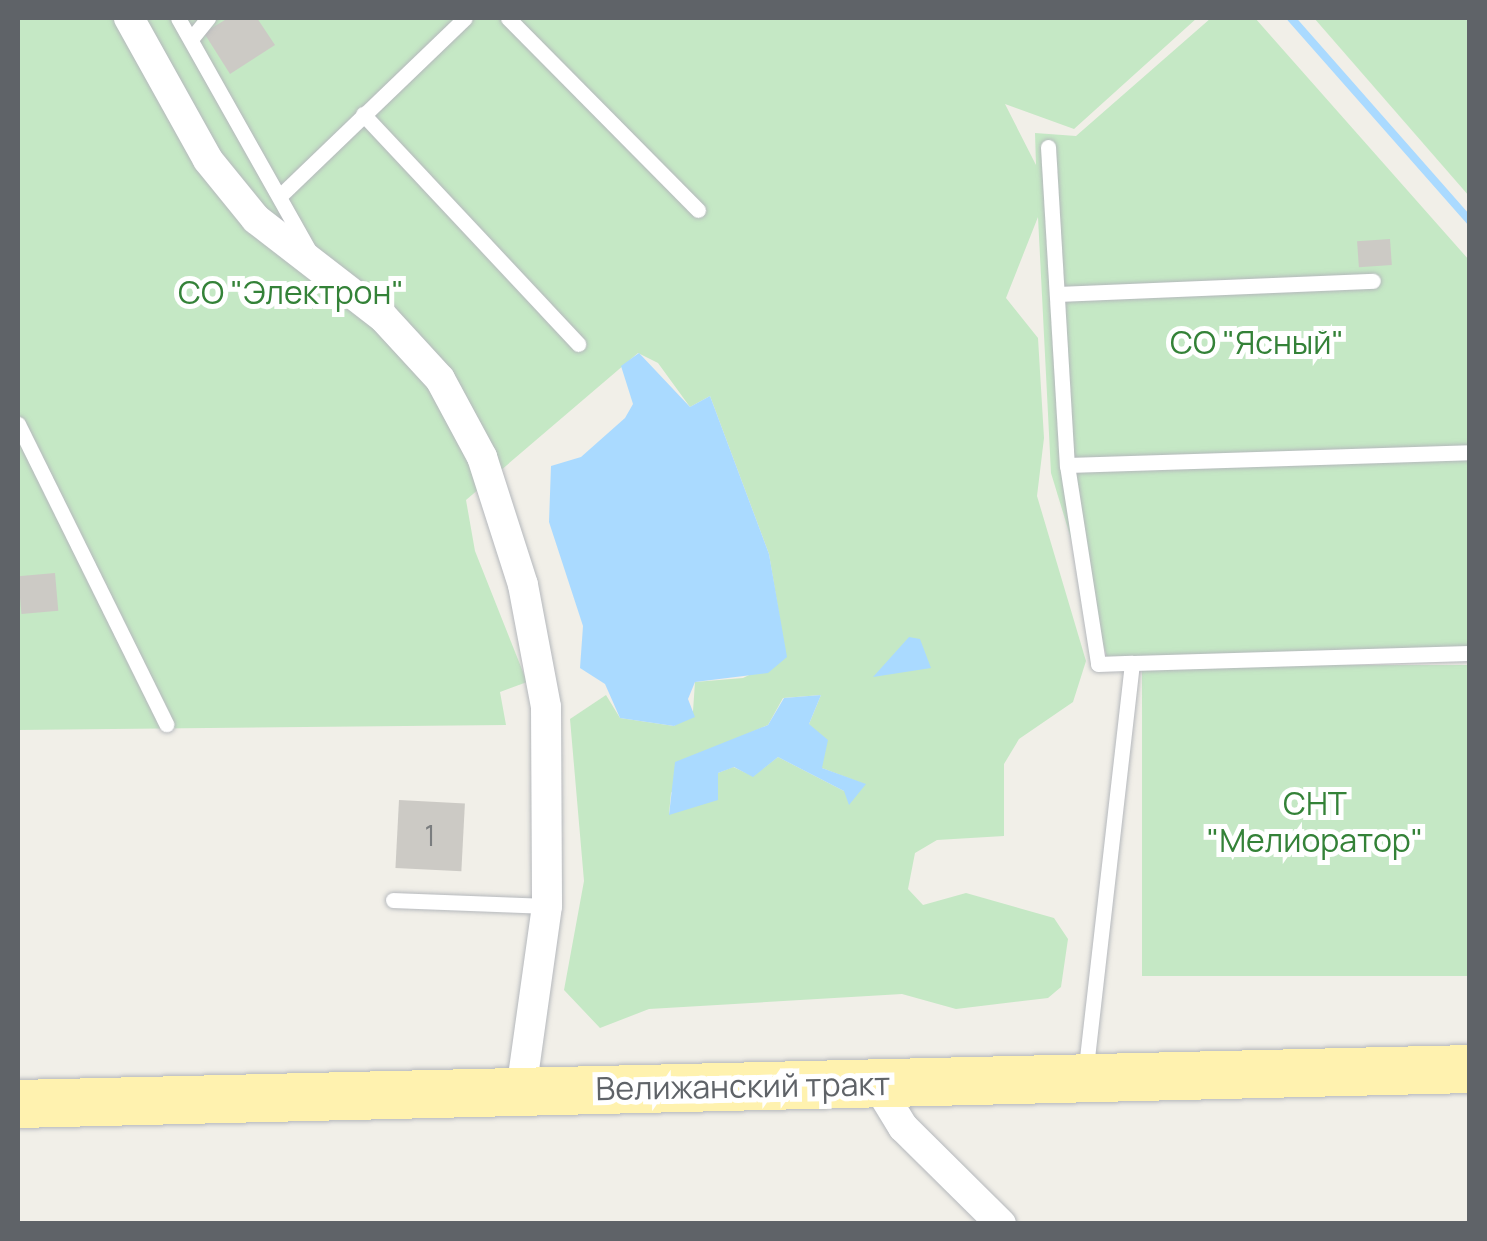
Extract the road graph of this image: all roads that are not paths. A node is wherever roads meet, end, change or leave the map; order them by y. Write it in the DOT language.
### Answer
graph roads {
  1 [pos="129,18"];
  2 [pos="178,18"];
  3 [pos="208,18"];
  4 [pos="464,18"];
  5 [pos="508,18"];
  6 [pos="191,39"];
  7 [pos="363,114"];
  8 [pos="1048,146"];
  9 [pos="283,193"];
  10 [pos="698,210"];
  11 [pos="313,261"];
  12 [pos="1373,281"];
  13 [pos="1060,294"];
  14 [pos="578,344"];
  15 [pos="18,424"];
  16 [pos="1470,452"];
  17 [pos="1067,465"];
  18 [pos="1470,653"];
  19 [pos="1132,663"];
  20 [pos="166,724"];
  21 [pos="393,900"];
  22 [pos="546,906"];
  23 [pos="1470,1069"];
  24 [pos="1085,1079"];
  25 [pos="876,1082"];
  26 [pos="522,1092"];
  27 [pos="18,1104"];
  28 [pos="1000,1224"];
  1 -- 11 [label="street"];
  2 -- 6 [label="lane"];
  3 -- 6 [label="lane"];
  4 -- 7 [label="lane"];
  5 -- 10 [label="lane"];
  6 -- 9 [label="lane"];
  7 -- 9 [label="lane"];
  7 -- 14 [label="lane"];
  8 -- 13 [label="lane"];
  9 -- 11 [label="lane"];
  11 -- 22 [label="street"];
  12 -- 13 [label="lane"];
  13 -- 17 [label="lane"];
  15 -- 20 [label="lane"];
  16 -- 17 [label="lane"];
  17 -- 19 [label="lane"];
  18 -- 19 [label="lane"];
  19 -- 24 [label="lane"];
  21 -- 22 [label="lane"];
  22 -- 26 [label="street"];
  23 -- 24 [label="main road, Велижанский тракт"];
  24 -- 25 [label="main road, Велижанский тракт"];
  25 -- 26 [label="main road, Велижанский тракт"];
  25 -- 28 [label="street"];
  26 -- 27 [label="main road, Велижанский тракт"];
}
